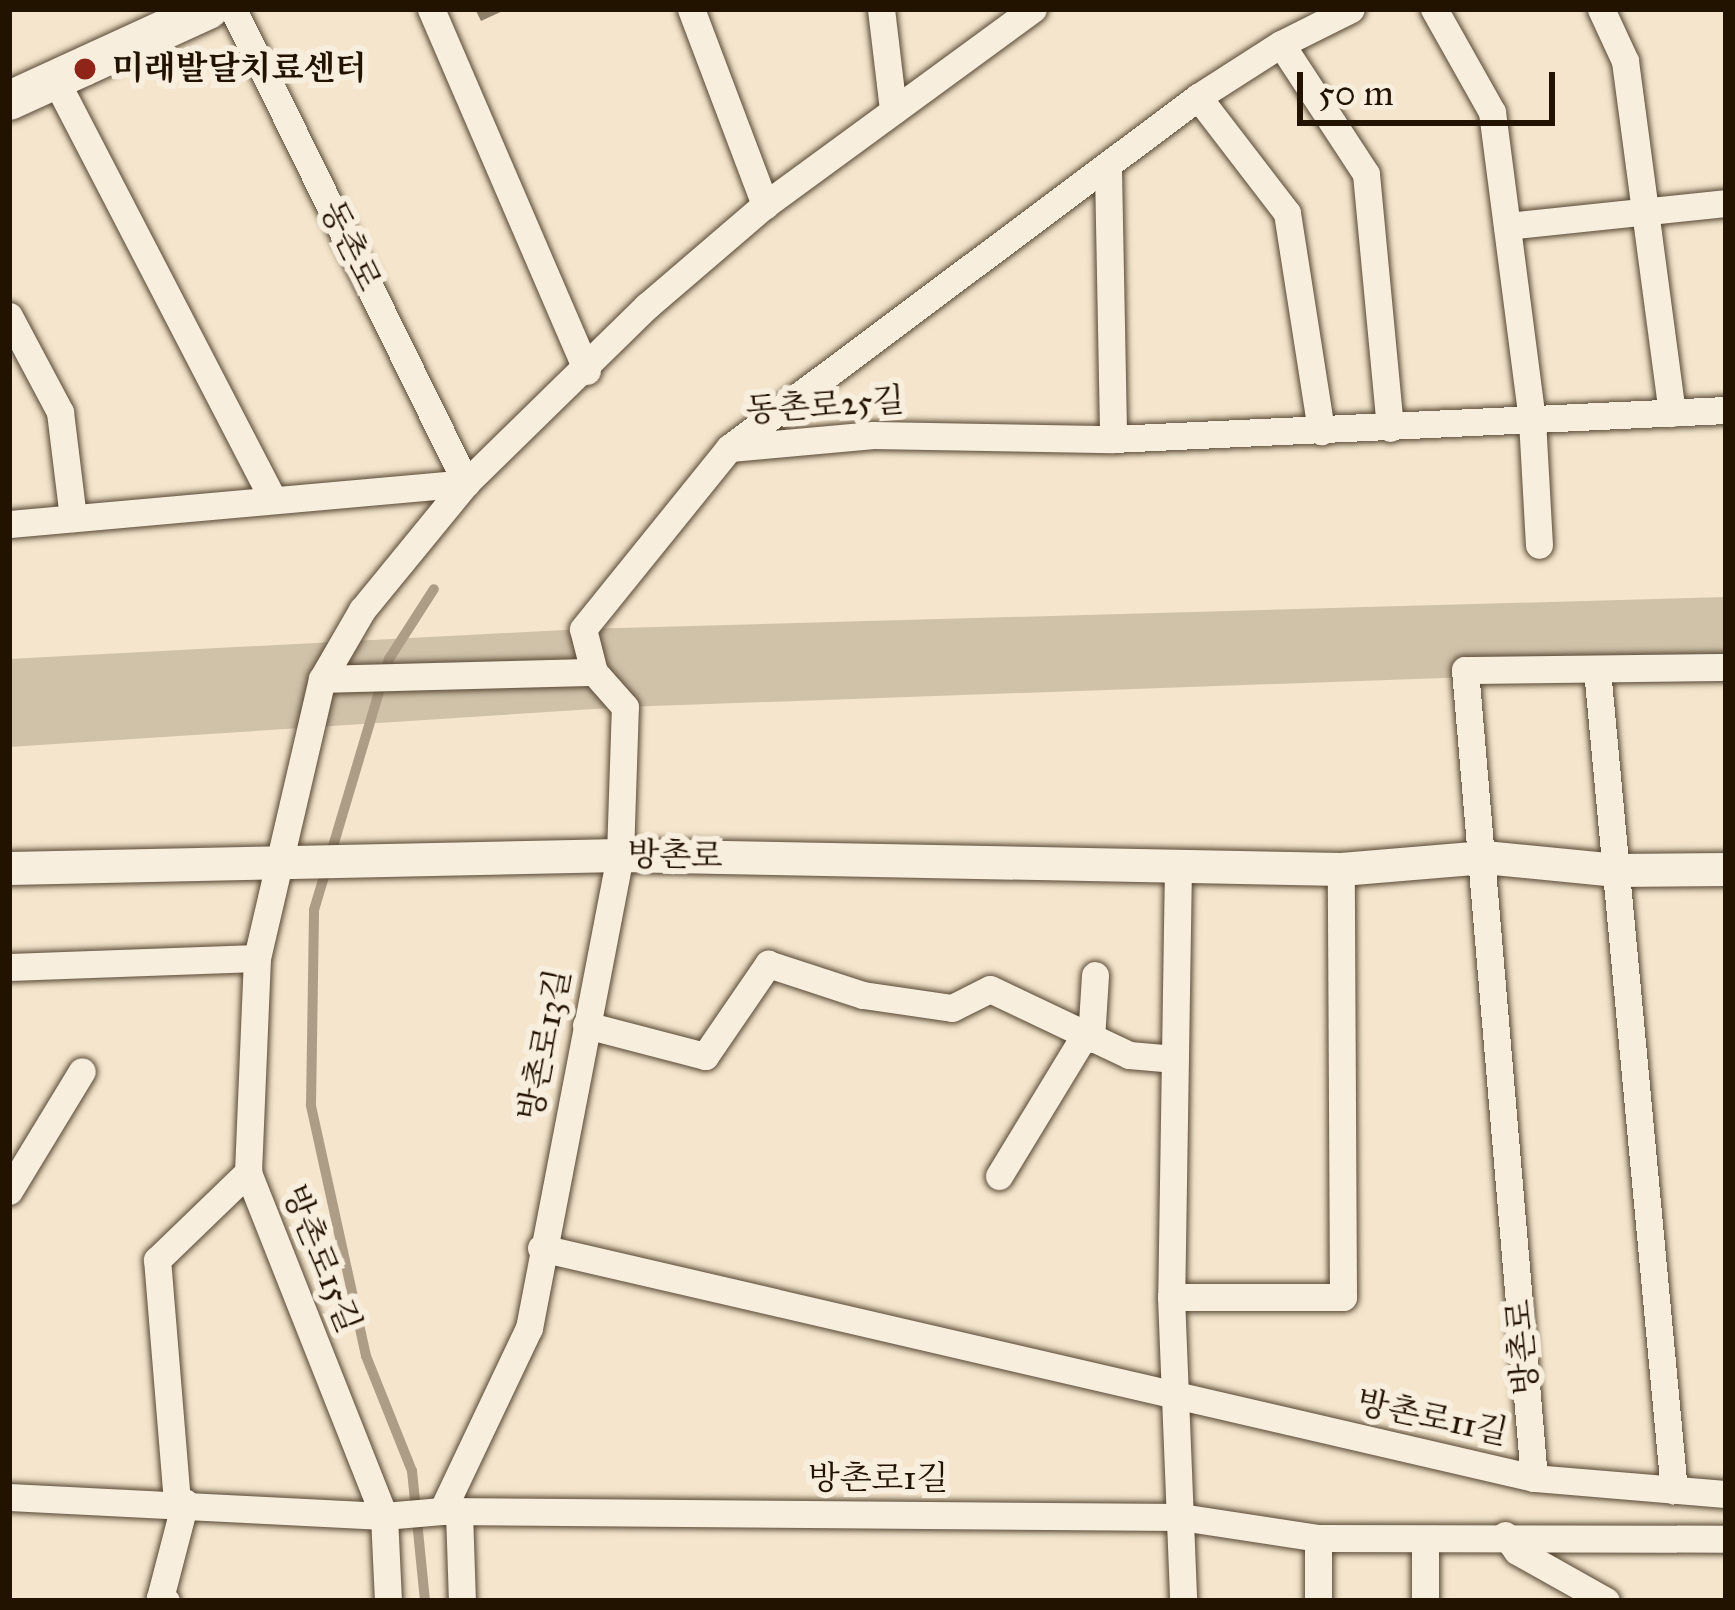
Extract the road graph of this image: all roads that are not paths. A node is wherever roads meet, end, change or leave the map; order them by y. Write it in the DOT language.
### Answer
graph roads {
  1 [pos="208,9"];
  2 [pos="233,9"];
  3 [pos="431,9"];
  4 [pos="692,9"];
  5 [pos="881,9"];
  6 [pos="1033,9"];
  7 [pos="1351,9"];
  8 [pos="1434,9"];
  9 [pos="1601,9"];
  10 [pos="1281,44"];
  11 [pos="55,79"];
  12 [pos="1198,98"];
  13 [pos="9,100"];
  14 [pos="893,110"];
  15 [pos="1108,170"];
  16 [pos="1726,202"];
  17 [pos="765,205"];
  18 [pos="1646,212"];
  19 [pos="1507,226"];
  20 [pos="9,316"];
  21 [pos="586,370"];
  22 [pos="1726,410"];
  23 [pos="1672,413"];
  24 [pos="1532,420"];
  25 [pos="1390,428"];
  26 [pos="1321,431"];
  27 [pos="1113,439"];
  28 [pos="728,448"];
  29 [pos="466,483"];
  30 [pos="273,500"];
  31 [pos="74,518"];
  32 [pos="9,524"];
  33 [pos="1539,545"];
  34 [pos="1726,667"];
  35 [pos="1598,670"];
  36 [pos="582,671"];
  37 [pos="322,679"];
  38 [pos="620,855"];
  39 [pos="1484,857"];
  40 [pos="280,863"];
  41 [pos="1178,866"];
  42 [pos="9,868"];
  43 [pos="1342,869"];
  44 [pos="1726,869"];
  45 [pos="1616,870"];
  46 [pos="257,958"];
  47 [pos="9,967"];
  48 [pos="1095,975"];
  49 [pos="586,1025"];
  50 [pos="1087,1038"];
  51 [pos="1175,1059"];
  52 [pos="82,1071"];
  53 [pos="248,1172"];
  54 [pos="999,1176"];
  55 [pos="9,1191"];
  56 [pos="541,1248"];
  57 [pos="1172,1297"];
  58 [pos="1176,1399"];
  59 [pos="1534,1478"];
  60 [pos="1674,1490"];
  61 [pos="1726,1495"];
  62 [pos="9,1497"];
  63 [pos="181,1502"];
  64 [pos="446,1512"];
  65 [pos="384,1516"];
  66 [pos="1181,1517"];
  67 [pos="1505,1535"];
  68 [pos="1318,1538"];
  69 [pos="1726,1539"];
  70 [pos="1425,1540"];
  71 [pos="166,1601"];
  72 [pos="388,1601"];
  73 [pos="462,1601"];
  74 [pos="1183,1601"];
  75 [pos="1318,1601"];
  76 [pos="1425,1601"];
  77 [pos="1606,1601"];
  1 -- 11 [label="main road"];
  2 -- 29 [label="street, 동촌로"];
  3 -- 21 [label="street"];
  4 -- 17 [label="street"];
  5 -- 14 [label="street"];
  6 -- 14 [label="street, 방촌로15길"];
  7 -- 10 [label="street, 동촌로25길"];
  8 -- 19 [label="street"];
  9 -- 18 [label="street"];
  10 -- 12 [label="street, 동촌로25길"];
  10 -- 25 [label="street"];
  11 -- 13 [label="main road"];
  11 -- 30 [label="street"];
  12 -- 15 [label="street, 동촌로25길"];
  12 -- 26 [label="street"];
  14 -- 17 [label="street, 방촌로15길"];
  15 -- 27 [label="street"];
  15 -- 28 [label="street, 동촌로25길"];
  16 -- 18 [label="street"];
  17 -- 21 [label="street, 방촌로15길"];
  18 -- 19 [label="street"];
  18 -- 23 [label="street"];
  19 -- 24 [label="street"];
  20 -- 31 [label="street"];
  21 -- 29 [label="street, 방촌로15길"];
  22 -- 23 [label="street, 동촌로25길"];
  23 -- 24 [label="street, 동촌로25길"];
  24 -- 25 [label="street, 동촌로25길"];
  24 -- 33 [label="street"];
  25 -- 26 [label="street, 동촌로25길"];
  26 -- 27 [label="street, 동촌로25길"];
  27 -- 28 [label="street, 동촌로25길"];
  28 -- 36 [label="street"];
  29 -- 30 [label="street"];
  29 -- 37 [label="street, 방촌로15길"];
  30 -- 31 [label="street"];
  31 -- 32 [label="street"];
  34 -- 35 [label="street, 방촌로"];
  35 -- 39 [label="street, 방촌로"];
  35 -- 45 [label="street"];
  36 -- 37 [label="street"];
  36 -- 38 [label="street, 방촌로13길"];
  37 -- 40 [label="street, 방촌로15길"];
  38 -- 40 [label="street, 방촌로"];
  38 -- 41 [label="street, 방촌로"];
  38 -- 49 [label="street, 방촌로13길"];
  39 -- 43 [label="street, 방촌로"];
  39 -- 45 [label="street, 방촌로"];
  39 -- 59 [label="street, 방촌로"];
  40 -- 42 [label="street, 방촌로"];
  40 -- 46 [label="street, 방촌로15길"];
  41 -- 43 [label="street, 방촌로"];
  41 -- 51 [label="street"];
  43 -- 57 [label="street"];
  44 -- 45 [label="street, 방촌로"];
  45 -- 60 [label="street"];
  46 -- 47 [label="street"];
  46 -- 53 [label="street, 방촌로15길"];
  48 -- 50 [label="street"];
  49 -- 50 [label="street"];
  49 -- 56 [label="street, 방촌로13길"];
  50 -- 51 [label="street"];
  50 -- 54 [label="street"];
  51 -- 57 [label="street"];
  52 -- 55 [label="street"];
  53 -- 63 [label="street"];
  53 -- 65 [label="street, 방촌로15길"];
  56 -- 58 [label="street, 방촌로11길"];
  56 -- 64 [label="street, 방촌로13길"];
  57 -- 58 [label="street"];
  58 -- 59 [label="street, 방촌로11길"];
  58 -- 66 [label="street"];
  59 -- 60 [label="street, 방촌로11길"];
  60 -- 61 [label="street, 방촌로11길"];
  62 -- 63 [label="street"];
  63 -- 65 [label="street"];
  63 -- 71 [label="street"];
  64 -- 65 [label="street, 방촌로1길"];
  64 -- 66 [label="street, 방촌로1길"];
  64 -- 73 [label="street, 방촌로13길"];
  65 -- 72 [label="street, 방촌로15길"];
  66 -- 68 [label="street, 방촌로1길"];
  66 -- 74 [label="street"];
  67 -- 69 [label="street, 방촌로1길"];
  67 -- 70 [label="street, 방촌로1길"];
  67 -- 77 [label="street"];
  68 -- 70 [label="street, 방촌로1길"];
  68 -- 75 [label="street"];
  70 -- 76 [label="street"];
}
